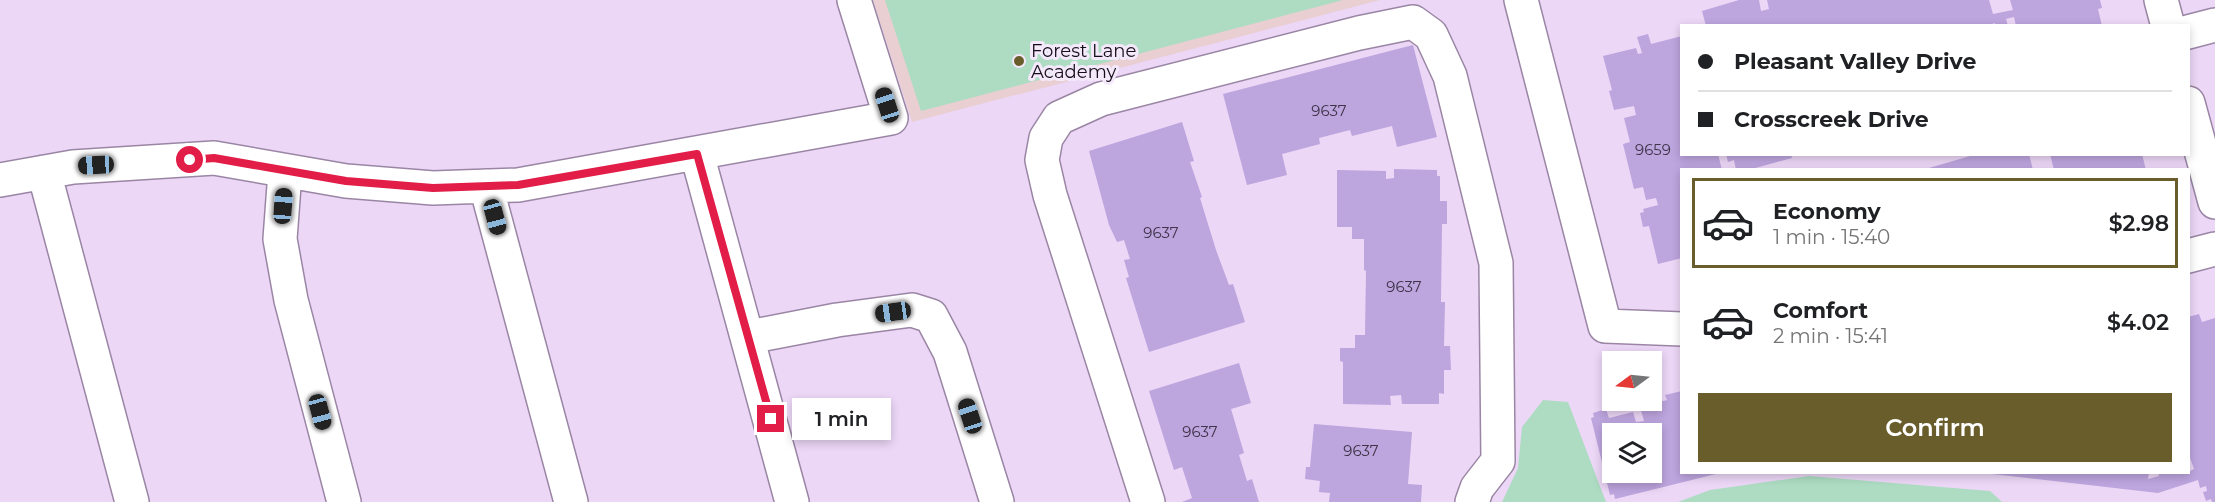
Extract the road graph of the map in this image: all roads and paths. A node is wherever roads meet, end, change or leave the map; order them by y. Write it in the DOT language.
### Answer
graph roads {
  1 [pos="854,0"];
  2 [pos="1521,0"];
  3 [pos="2161,0"];
  4 [pos="2167,24"];
  5 [pos="2215,25"];
  6 [pos="2190,31"];
  7 [pos="2190,110"];
  8 [pos="697,154"];
  9 [pos="44,172"];
  10 [pos="285,172"];
  11 [pos="0,180"];
  12 [pos="486,186"];
  13 [pos="2215,202"];
  14 [pos="2215,249"];
  15 [pos="2190,255"];
  16 [pos="1680,329"];
  17 [pos="749,337"];
  18 [pos="132,502"];
  19 [pos="344,502"];
  20 [pos="571,502"];
  21 [pos="792,502"];
  22 [pos="997,502"];
  23 [pos="1148,502"];
  24 [pos="1472,502"];
  1 -- 8 [label="street"];
  2 -- 16 [label="street"];
  3 -- 4 [label="street"];
  5 -- 6 [label="street"];
  7 -- 13 [label="street"];
  8 -- 12 [label="street"];
  8 -- 17 [label="street"];
  9 -- 10 [label="street"];
  9 -- 11 [label="street"];
  9 -- 18 [label="street"];
  10 -- 12 [label="street"];
  10 -- 19 [label="street"];
  12 -- 20 [label="street"];
  14 -- 15 [label="street"];
  17 -- 21 [label="street"];
  17 -- 22 [label="street"];
  23 -- 24 [label="street"];
}
